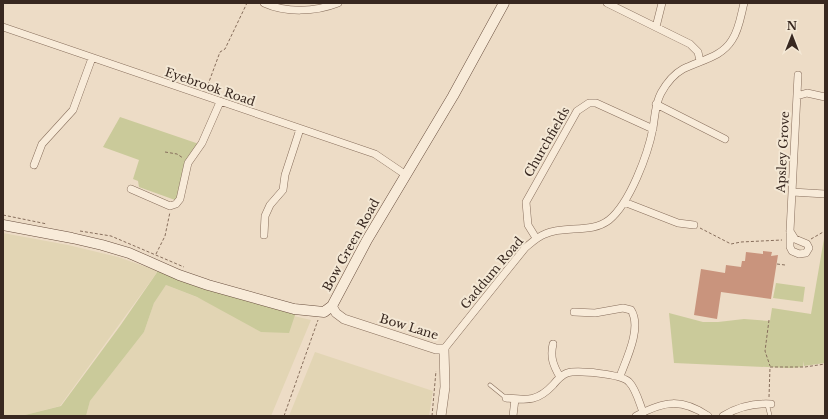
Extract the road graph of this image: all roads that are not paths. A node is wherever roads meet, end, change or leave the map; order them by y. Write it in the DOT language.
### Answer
graph roads {
  1 [pos="264,3"];
  2 [pos="338,3"];
  3 [pos="504,3"];
  4 [pos="607,3"];
  5 [pos="662,3"];
  6 [pos="744,3"];
  7 [pos="3,27"];
  8 [pos="656,27"];
  9 [pos="92,58"];
  10 [pos="700,61"];
  11 [pos="798,75"];
  12 [pos="797,96"];
  13 [pos="825,97"];
  14 [pos="220,102"];
  15 [pos="656,104"];
  16 [pos="300,129"];
  17 [pos="652,129"];
  18 [pos="725,139"];
  19 [pos="34,165"];
  20 [pos="406,174"];
  21 [pos="131,189"];
  22 [pos="792,192"];
  23 [pos="825,194"];
  24 [pos="624,202"];
  25 [pos="3,225"];
  26 [pos="694,225"];
  27 [pos="790,231"];
  28 [pos="264,235"];
  29 [pos="536,238"];
  30 [pos="332,306"];
  31 [pos="574,312"];
  32 [pos="552,344"];
  33 [pos="444,349"];
  34 [pos="620,376"];
  35 [pos="560,377"];
  36 [pos="490,385"];
  37 [pos="506,398"];
  38 [pos="515,399"];
  39 [pos="769,404"];
  40 [pos="643,412"];
  41 [pos="441,416"];
  42 [pos="513,416"];
  43 [pos="636,416"];
  44 [pos="708,416"];
  45 [pos="723,416"];
  46 [pos="770,416"];
  1 -- 2 [label="street"];
  3 -- 20 [label="main road, Bow Green Road"];
  4 -- 8 [label="street"];
  5 -- 8 [label="street"];
  6 -- 10 [label="street, Gaddum Road"];
  7 -- 9 [label="street, Eyebrook Road"];
  8 -- 10 [label="street"];
  9 -- 14 [label="street, Eyebrook Road"];
  9 -- 19 [label="street"];
  10 -- 15 [label="street, Gaddum Road"];
  11 -- 12 [label="street, Apsley Grove"];
  12 -- 13 [label="street"];
  12 -- 22 [label="street, Apsley Grove"];
  14 -- 16 [label="street, Eyebrook Road"];
  14 -- 21 [label="street"];
  15 -- 17 [label="street, Gaddum Road"];
  15 -- 18 [label="street"];
  16 -- 20 [label="street, Eyebrook Road"];
  16 -- 28 [label="street"];
  17 -- 24 [label="street, Gaddum Road"];
  17 -- 29 [label="street, Churchfields"];
  20 -- 30 [label="main road, Bow Green Road"];
  22 -- 23 [label="street"];
  22 -- 27 [label="street, Apsley Grove"];
  24 -- 26 [label="street"];
  24 -- 29 [label="street, Gaddum Road"];
  25 -- 30 [label="main road, Bow Green Road"];
  27 -- 27 [label="street, Apsley Grove"];
  29 -- 33 [label="street, Gaddum Road"];
  30 -- 33 [label="street, Bow Lane"];
  31 -- 34 [label="street"];
  32 -- 35 [label="street"];
  33 -- 41 [label="street, Bow Lane"];
  34 -- 35 [label="street"];
  34 -- 40 [label="street"];
  35 -- 38 [label="street"];
  36 -- 37 [label="lane"];
  37 -- 38 [label="street"];
  38 -- 42 [label="street"];
  39 -- 45 [label="street"];
  39 -- 46 [label="lane"];
  40 -- 43 [label="street"];
  40 -- 44 [label="street"];
}
